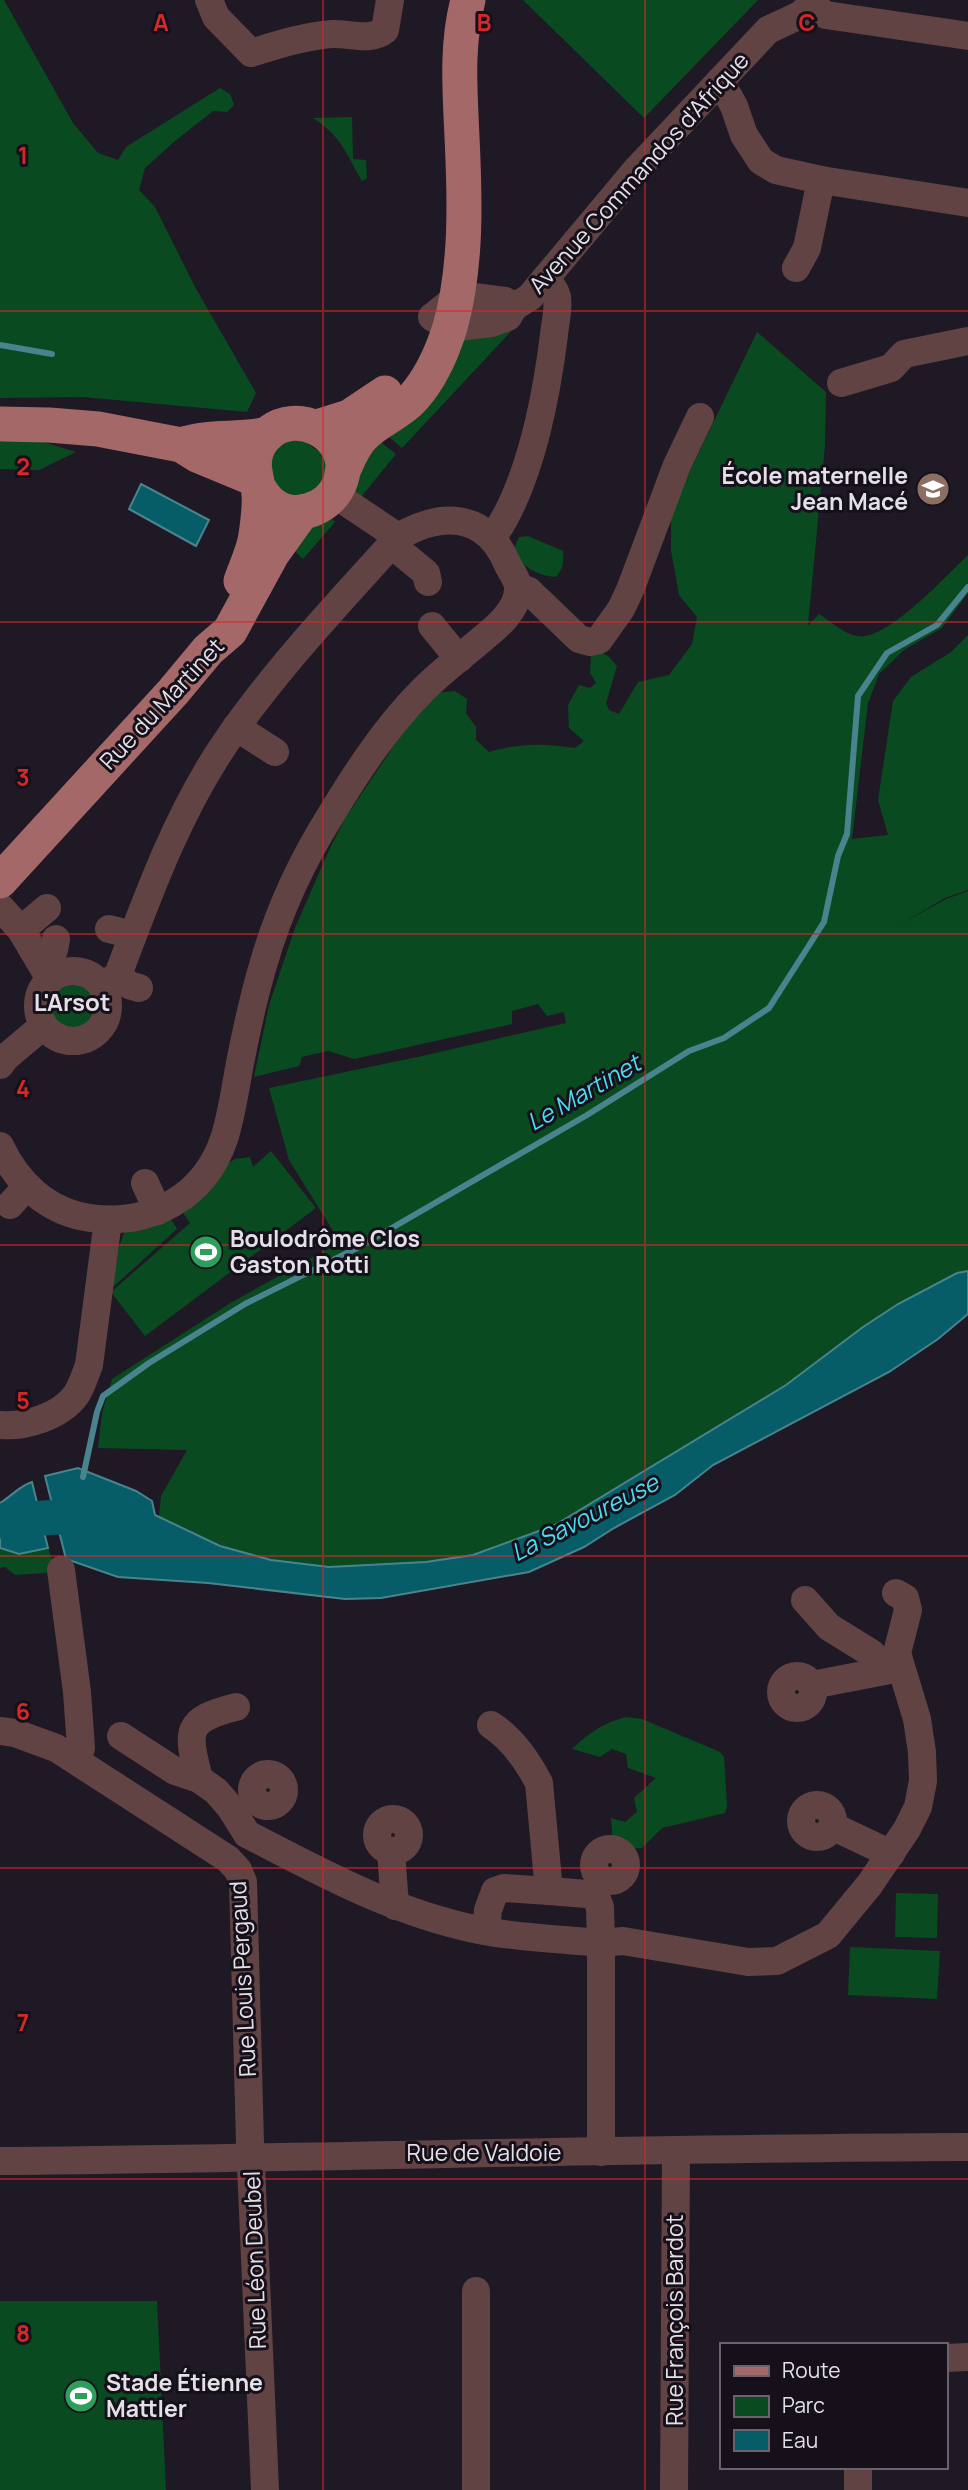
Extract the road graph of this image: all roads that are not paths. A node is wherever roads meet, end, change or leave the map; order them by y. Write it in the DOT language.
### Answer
graph roads {
  1 [pos="209,0"];
  2 [pos="390,0"];
  3 [pos="812,2"];
  4 [pos="458,7"];
  5 [pos="968,36"];
  6 [pos="720,80"];
  7 [pos="821,180"];
  8 [pos="968,203"];
  9 [pos="796,268"];
  10 [pos="545,279"];
  11 [pos="452,305"];
  12 [pos="968,341"];
  13 [pos="841,383"];
  14 [pos="700,417"];
  15 [pos="0,424"];
  16 [pos="317,427"];
  17 [pos="268,434"];
  18 [pos="181,445"];
  19 [pos="257,483"];
  20 [pos="338,484"];
  21 [pos="302,512"];
  22 [pos="493,537"];
  23 [pos="395,541"];
  24 [pos="428,582"];
  25 [pos="518,587"];
  26 [pos="432,626"];
  27 [pos="208,650"];
  28 [pos="458,659"];
  29 [pos="236,727"];
  30 [pos="275,752"];
  31 [pos="0,881"];
  32 [pos="0,907"];
  33 [pos="47,908"];
  34 [pos="16,933"];
  35 [pos="56,939"];
  36 [pos="47,971"];
  37 [pos="120,983"];
  38 [pos="43,1026"];
  39 [pos="0,1065"];
  40 [pos="0,1146"];
  41 [pos="145,1183"];
  42 [pos="158,1211"];
  43 [pos="108,1220"];
  44 [pos="0,1425"];
  45 [pos="61,1570"];
  46 [pos="896,1593"];
  47 [pos="806,1600"];
  48 [pos="895,1669"];
  49 [pos="812,1685"];
  50 [pos="236,1707"];
  51 [pos="491,1725"];
  52 [pos="0,1731"];
  53 [pos="121,1736"];
  54 [pos="77,1761"];
  55 [pos="199,1779"];
  56 [pos="248,1819"];
  57 [pos="832,1826"];
  58 [pos="391,1851"];
  59 [pos="891,1854"];
  60 [pos="228,1859"];
  61 [pos="549,1891"];
  62 [pos="395,1906"];
  63 [pos="486,1931"];
  64 [pos="601,1943"];
  65 [pos="968,2147"];
  66 [pos="676,2150"];
  67 [pos="601,2152"];
  68 [pos="251,2157"];
  69 [pos="0,2161"];
  70 [pos="476,2291"];
  71 [pos="968,2357"];
  72 [pos="947,2358"];
  73 [pos="858,2469"];
  74 [pos="265,2490"];
  75 [pos="476,2490"];
  76 [pos="674,2490"];
  77 [pos="858,2490"];
  1 -- 2 [label="street"];
  3 -- 5 [label="street"];
  3 -- 6 [label="street, Avenue Commandos d'Afrique"];
  4 -- 11 [label="main road"];
  6 -- 7 [label="street"];
  6 -- 10 [label="street, Avenue Commandos d'Afrique"];
  7 -- 8 [label="street"];
  7 -- 9 [label="street"];
  10 -- 11 [label="street, Avenue Commandos d'Afrique"];
  10 -- 22 [label="street"];
  11 -- 16 [label="main road"];
  11 -- 20 [label="main road"];
  12 -- 13 [label="street"];
  14 -- 25 [label="street"];
  15 -- 18 [label="main road"];
  16 -- 17 [label="main road"];
  16 -- 20 [label="main road"];
  17 -- 18 [label="main road"];
  17 -- 19 [label="main road"];
  18 -- 19 [label="main road"];
  19 -- 21 [label="main road"];
  19 -- 27 [label="main road"];
  20 -- 21 [label="main road"];
  20 -- 23 [label="street"];
  21 -- 27 [label="main road, Rue du Martinet"];
  22 -- 23 [label="street"];
  22 -- 25 [label="street"];
  23 -- 24 [label="street"];
  23 -- 29 [label="street"];
  25 -- 28 [label="street"];
  26 -- 28 [label="street"];
  27 -- 31 [label="main road, Rue du Martinet"];
  28 -- 42 [label="street"];
  29 -- 30 [label="street"];
  29 -- 37 [label="street"];
  32 -- 34 [label="street"];
  33 -- 34 [label="street"];
  34 -- 36 [label="street"];
  35 -- 36 [label="street"];
  36 -- 37 [label="street"];
  36 -- 38 [label="street"];
  37 -- 38 [label="street"];
  38 -- 39 [label="street"];
  40 -- 43 [label="street"];
  41 -- 42 [label="street"];
  42 -- 43 [label="street"];
  43 -- 44 [label="street"];
  45 -- 54 [label="street"];
  46 -- 48 [label="street"];
  47 -- 48 [label="street"];
  48 -- 49 [label="street"];
  48 -- 59 [label="street"];
  50 -- 55 [label="street"];
  51 -- 61 [label="street"];
  52 -- 54 [label="street, Rue Louis Pergaud"];
  53 -- 55 [label="street"];
  54 -- 60 [label="street, Rue Louis Pergaud"];
  55 -- 56 [label="street"];
  56 -- 60 [label="street"];
  56 -- 62 [label="street"];
  57 -- 59 [label="street"];
  58 -- 62 [label="street"];
  59 -- 64 [label="street"];
  60 -- 68 [label="street, Rue Louis Pergaud"];
  61 -- 63 [label="street"];
  61 -- 64 [label="street"];
  62 -- 63 [label="street"];
  63 -- 64 [label="street"];
  64 -- 67 [label="street"];
  65 -- 66 [label="street, Rue de Valdoie"];
  66 -- 67 [label="street, Rue de Valdoie"];
  66 -- 76 [label="street, Rue François Bardot"];
  67 -- 68 [label="street, Rue de Valdoie"];
  68 -- 69 [label="street, Rue de Valdoie"];
  68 -- 74 [label="street, Rue Léon Deubel"];
  70 -- 75 [label="street"];
  71 -- 72 [label="street"];
  73 -- 77 [label="street"];
}
